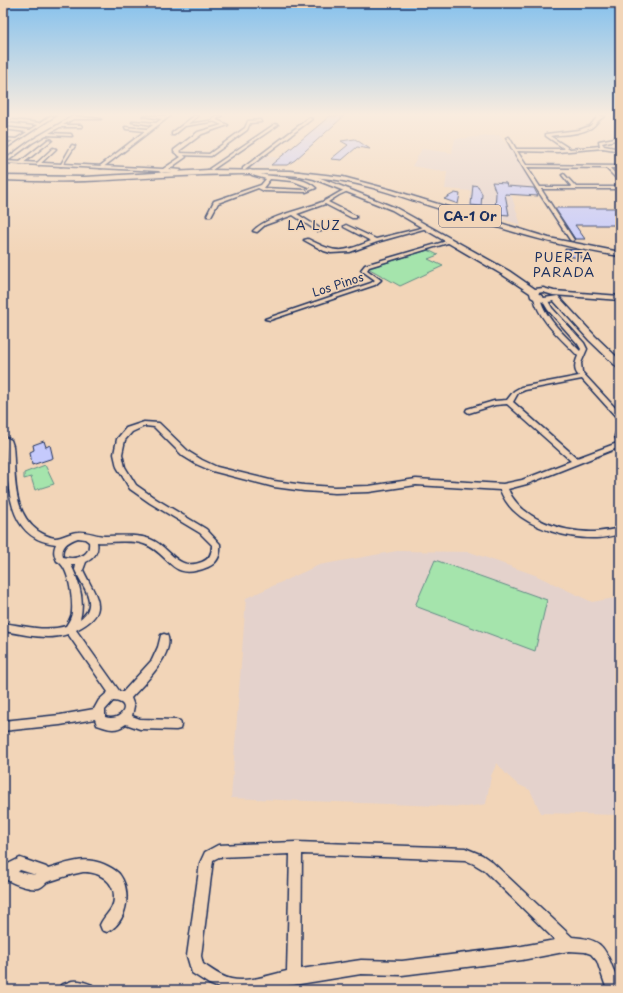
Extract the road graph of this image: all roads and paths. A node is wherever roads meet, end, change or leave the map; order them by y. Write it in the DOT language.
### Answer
graph roads {
  1 [pos="9,162"];
  2 [pos="63,162"];
  3 [pos="107,162"];
  4 [pos="176,162"];
  5 [pos="222,162"];
  6 [pos="256,162"];
  7 [pos="21,163"];
  8 [pos="564,163"];
  9 [pos="38,164"];
  10 [pos="523,164"];
  11 [pos="61,166"];
  12 [pos="102,166"];
  13 [pos="607,167"];
  14 [pos="620,167"];
  15 [pos="211,170"];
  16 [pos="246,170"];
  17 [pos="161,172"];
  18 [pos="260,173"];
  19 [pos="564,176"];
  20 [pos="3,177"];
  21 [pos="318,177"];
  22 [pos="269,178"];
  23 [pos="620,181"];
  24 [pos="261,186"];
  25 [pos="538,188"];
  26 [pos="575,188"];
  27 [pos="620,188"];
  28 [pos="347,190"];
  29 [pos="325,202"];
  30 [pos="293,213"];
  31 [pos="209,215"];
  32 [pos="354,217"];
  33 [pos="346,226"];
  34 [pos="426,228"];
  35 [pos="319,230"];
  36 [pos="255,231"];
  37 [pos="306,240"];
  38 [pos="572,240"];
  39 [pos="375,241"];
  40 [pos="449,242"];
  41 [pos="620,249"];
  42 [pos="620,254"];
  43 [pos="506,273"];
  44 [pos="548,298"];
  45 [pos="620,298"];
  46 [pos="268,319"];
  47 [pos="581,355"];
  48 [pos="620,364"];
  49 [pos="583,377"];
  50 [pos="509,402"];
  51 [pos="469,411"];
  52 [pos="620,416"];
  53 [pos="620,432"];
  54 [pos="3,438"];
  55 [pos="620,439"];
  56 [pos="620,444"];
  57 [pos="576,461"];
  58 [pos="503,487"];
  59 [pos="620,531"];
  60 [pos="91,538"];
  61 [pos="114,539"];
  62 [pos="64,540"];
  63 [pos="49,541"];
  64 [pos="57,551"];
  65 [pos="93,551"];
  66 [pos="82,560"];
  67 [pos="64,561"];
  68 [pos="3,627"];
  69 [pos="70,629"];
  70 [pos="164,638"];
  71 [pos="121,696"];
  72 [pos="98,713"];
  73 [pos="124,718"];
  74 [pos="6,724"];
  75 [pos="176,725"];
  76 [pos="296,848"];
  77 [pos="7,868"];
  78 [pos="106,925"];
  79 [pos="569,944"];
  80 [pos="294,977"];
  81 [pos="66,990"];
  82 [pos="87,990"];
  83 [pos="614,990"];
  1 -- 7 [label="street"];
  2 -- 11 [label="street"];
  3 -- 12 [label="street"];
  4 -- 17 [label="street"];
  5 -- 15 [label="street"];
  6 -- 16 [label="street"];
  7 -- 9 [label="street"];
  8 -- 10 [label="street"];
  9 -- 11 [label="street"];
  10 -- 13 [label="street"];
  10 -- 25 [label="street"];
  11 -- 12 [label="street"];
  12 -- 17 [label="street"];
  13 -- 14 [label="street"];
  13 -- 23 [label="street"];
  15 -- 16 [label="highway, CA-1 Or"];
  15 -- 17 [label="highway, CA-1 Or"];
  16 -- 18 [label="highway, CA-1 Or"];
  16 -- 20 [label="highway, CA-1 Or"];
  16 -- 38 [label="highway, CA-1 Or"];
  17 -- 20 [label="highway, CA-1 Or"];
  18 -- 21 [label="highway, CA-1 Or"];
  18 -- 22 [label="street"];
  19 -- 26 [label="street"];
  21 -- 28 [label="main road"];
  21 -- 42 [label="highway, CA-1 Or"];
  22 -- 24 [label="street"];
  22 -- 24 [label="street"];
  24 -- 31 [label="street"];
  25 -- 26 [label="street"];
  25 -- 38 [label="street"];
  26 -- 27 [label="street"];
  28 -- 29 [label="street"];
  28 -- 34 [label="main road"];
  29 -- 30 [label="street"];
  29 -- 32 [label="street"];
  30 -- 35 [label="street"];
  30 -- 36 [label="street"];
  33 -- 39 [label="street"];
  34 -- 39 [label="street"];
  34 -- 40 [label="main road"];
  37 -- 39 [label="street"];
  38 -- 41 [label="highway, CA-1 Or"];
  40 -- 43 [label="main road"];
  40 -- 46 [label="street, Los Pinos"];
  43 -- 44 [label="main road"];
  43 -- 44 [label="main road"];
  44 -- 45 [label="main road"];
  44 -- 47 [label="street"];
  44 -- 47 [label="street"];
  44 -- 48 [label="main road"];
  47 -- 49 [label="street"];
  49 -- 50 [label="street"];
  49 -- 52 [label="street"];
  50 -- 51 [label="street"];
  50 -- 57 [label="street"];
  53 -- 55 [label="street"];
  54 -- 63 [label="street"];
  56 -- 57 [label="street"];
  57 -- 58 [label="street"];
  58 -- 59 [label="street"];
  58 -- 61 [label="street"];
  60 -- 61 [label="street"];
  60 -- 62 [label="street"];
  60 -- 65 [label="street"];
  61 -- 65 [label="street"];
  62 -- 63 [label="street"];
  62 -- 64 [label="street"];
  63 -- 64 [label="street"];
  64 -- 67 [label="street"];
  65 -- 66 [label="street"];
  66 -- 67 [label="street"];
  66 -- 69 [label="street"];
  67 -- 69 [label="street"];
  68 -- 69 [label="street"];
  69 -- 71 [label="street"];
  70 -- 71 [label="street"];
  71 -- 72 [label="street"];
  71 -- 73 [label="street"];
  72 -- 73 [label="street"];
  72 -- 74 [label="street"];
  73 -- 75 [label="street"];
  76 -- 79 [label="street"];
  76 -- 80 [label="street"];
  76 -- 80 [label="street"];
  77 -- 78 [label="street"];
  79 -- 80 [label="street"];
  79 -- 83 [label="street"];
  81 -- 82 [label="street"];
}
